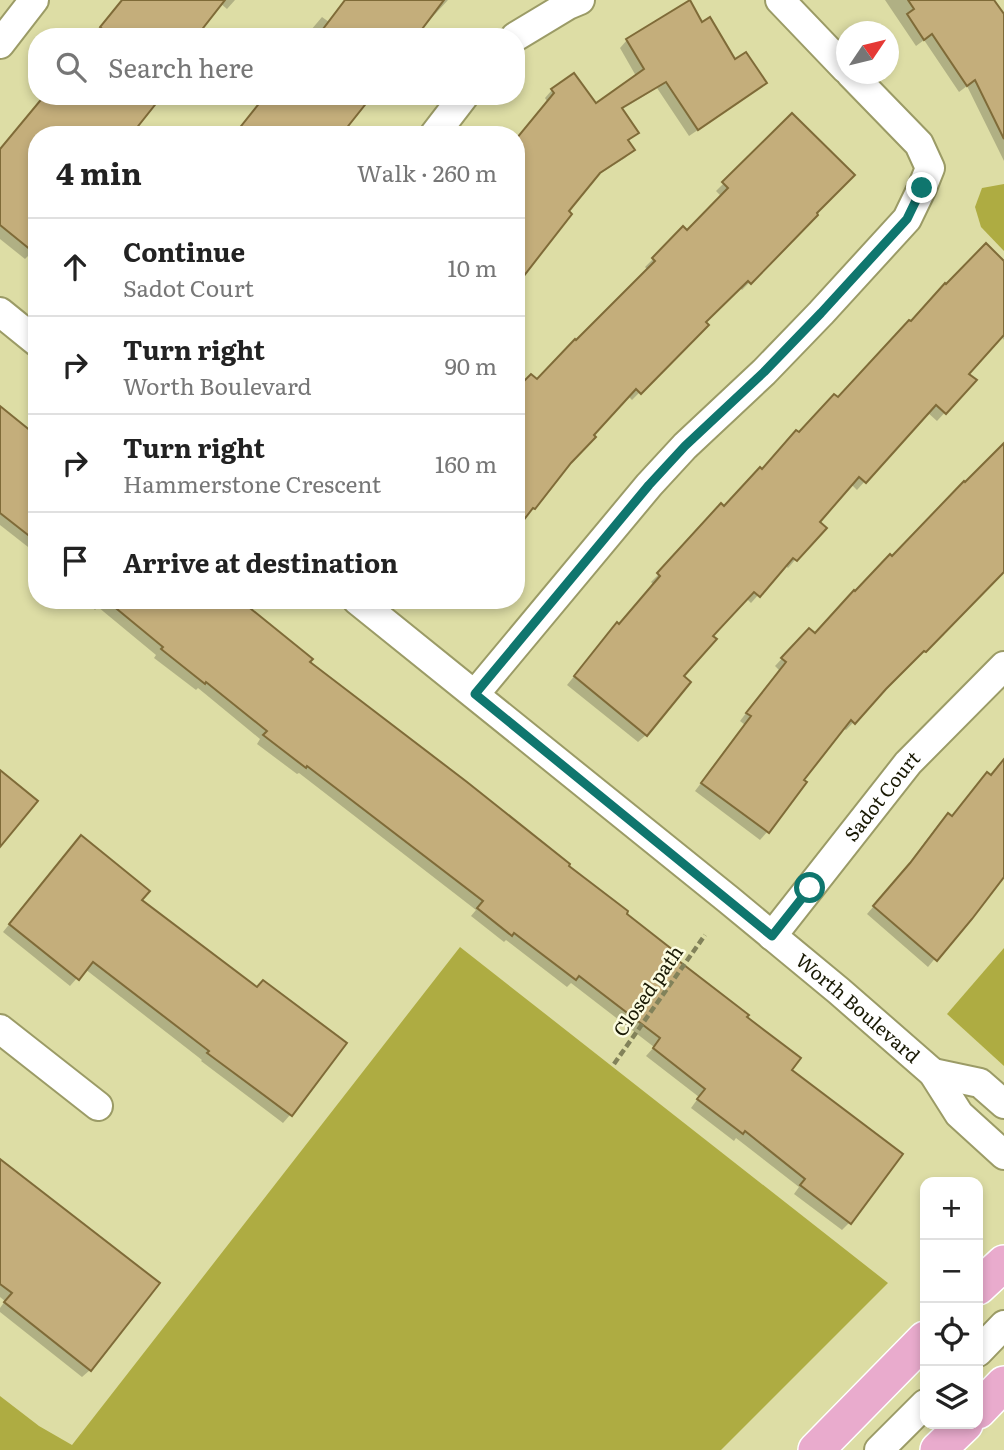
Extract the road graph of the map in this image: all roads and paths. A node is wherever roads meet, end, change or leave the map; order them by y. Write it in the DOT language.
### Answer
graph roads {
  1 [pos="34,0"];
  2 [pos="580,0"];
  3 [pos="780,0"];
  4 [pos="525,31"];
  5 [pos="0,44"];
  6 [pos="836,59"];
  7 [pos="861,84"];
  8 [pos="457,105"];
  9 [pos="441,126"];
  10 [pos="0,312"];
  11 [pos="28,335"];
  12 [pos="368,609"];
  13 [pos="1004,666"];
  14 [pos="475,694"];
  15 [pos="705,935"];
  16 [pos="772,936"];
  17 [pos="0,1029"];
  18 [pos="614,1064"];
  19 [pos="933,1073"];
  20 [pos="1004,1104"];
  21 [pos="98,1106"];
  22 [pos="1004,1155"];
  23 [pos="1004,1263"];
  24 [pos="983,1282"];
  25 [pos="1004,1325"];
  26 [pos="920,1344"];
  27 [pos="983,1347"];
  28 [pos="1004,1384"];
  29 [pos="983,1405"];
  30 [pos="920,1409"];
  31 [pos="960,1429"];
  32 [pos="816,1450"];
  33 [pos="879,1450"];
  34 [pos="938,1450"];
  1 -- 5 [label="street"];
  2 -- 4 [label="street"];
  3 -- 6 [label="street"];
  7 -- 14 [label="street"];
  8 -- 9 [label="street"];
  10 -- 11 [label="street"];
  12 -- 14 [label="street, Worth Boulevard"];
  13 -- 16 [label="street, Sadot Court"];
  14 -- 16 [label="street, Worth Boulevard"];
  15 -- 18 [label="path, Closed path"];
  16 -- 19 [label="street, Worth Boulevard"];
  17 -- 21 [label="street"];
  19 -- 20 [label="street, Worth Boulevard"];
  19 -- 22 [label="street, Worth Boulevard"];
  23 -- 24 [label="main road"];
  25 -- 27 [label="street"];
  26 -- 32 [label="main road"];
  28 -- 29 [label="main road"];
  30 -- 33 [label="street"];
  31 -- 34 [label="main road"];
}
